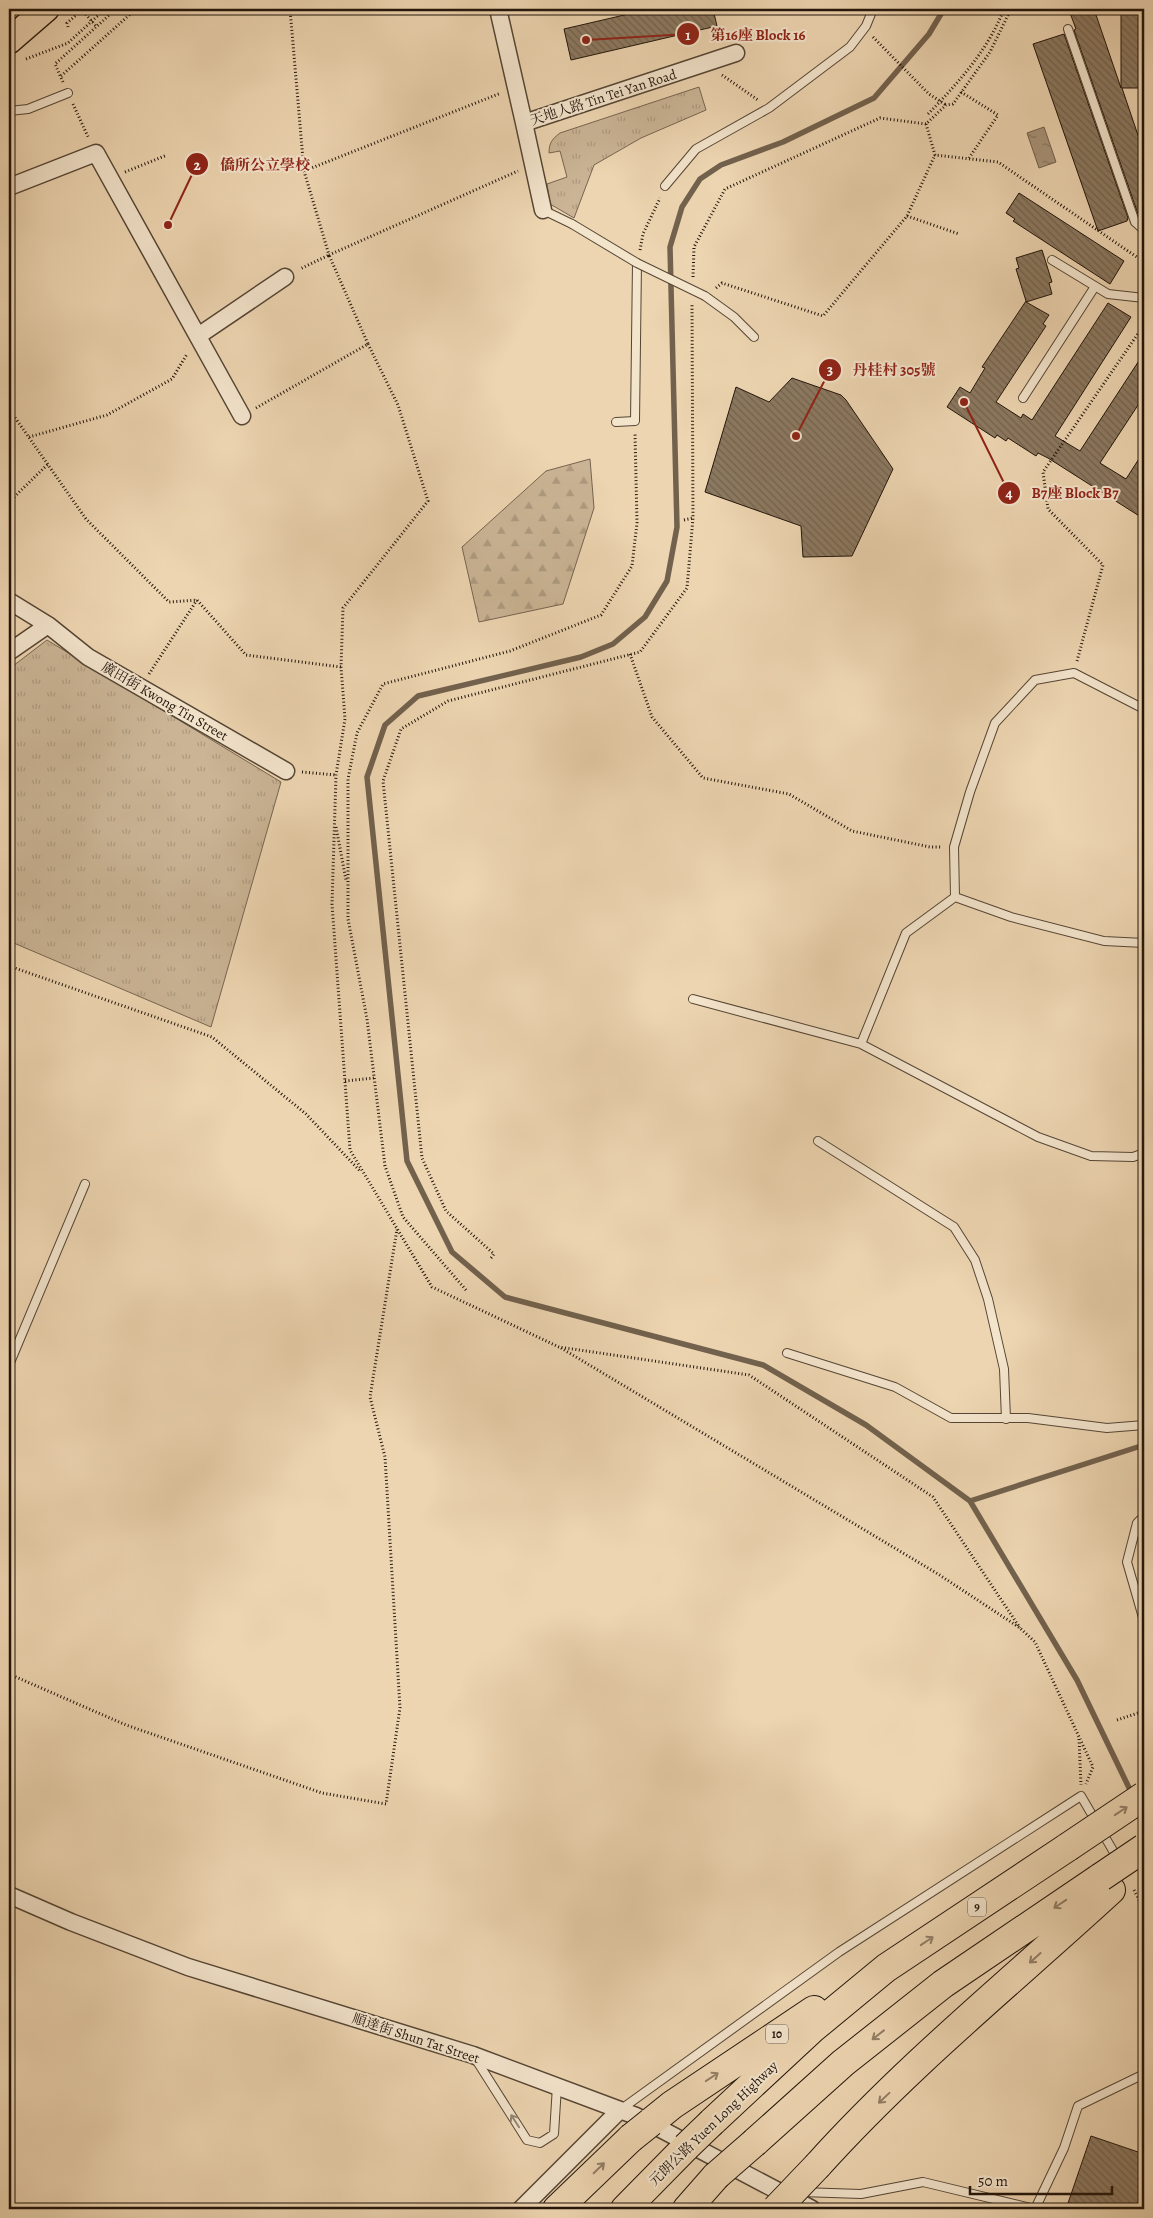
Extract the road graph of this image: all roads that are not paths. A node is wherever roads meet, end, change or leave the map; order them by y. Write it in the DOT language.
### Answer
graph roads {
  1 [pos="46,9"];
  2 [pos="498,9"];
  3 [pos="873,9"];
  4 [pos="1068,29"];
  5 [pos="9,41"];
  6 [pos="736,53"];
  7 [pos="68,93"];
  8 [pos="9,111"];
  9 [pos="524,123"];
  10 [pos="665,186"];
  11 [pos="9,187"];
  12 [pos="543,210"];
  13 [pos="1144,230"];
  14 [pos="1052,260"];
  15 [pos="638,263"];
  16 [pos="285,277"];
  17 [pos="1094,288"];
  18 [pos="1144,298"];
  19 [pos="198,336"];
  20 [pos="754,337"];
  21 [pos="1023,398"];
  22 [pos="242,416"];
  23 [pos="616,422"];
  24 [pos="9,601"];
  25 [pos="48,625"];
  26 [pos="9,652"];
  27 [pos="1144,709"];
  28 [pos="286,771"];
  29 [pos="955,897"];
  30 [pos="1144,943"];
  31 [pos="693,999"];
  32 [pos="861,1044"];
  33 [pos="818,1141"];
  34 [pos="1144,1153"];
  35 [pos="85,1184"];
  36 [pos="787,1353"];
  37 [pos="9,1365"];
  38 [pos="1006,1419"];
  39 [pos="1144,1425"];
  40 [pos="1144,1516"];
  41 [pos="1144,1621"];
  42 [pos="1144,1796"];
  43 [pos="1144,1848"];
  44 [pos="1120,1875"];
  45 [pos="9,1894"];
  46 [pos="886,1968"];
  47 [pos="473,2055"];
  48 [pos="1144,2074"];
  49 [pos="557,2086"];
  50 [pos="620,2110"];
  51 [pos="775,2200"];
  52 [pos="562,2204"];
  53 [pos="806,2208"];
  54 [pos="521,2209"];
  55 [pos="625,2209"];
  56 [pos="687,2209"];
  57 [pos="1035,2209"];
  1 -- 5 [label="main road"];
  2 -- 9 [label="street, 天地人路 Tin Tei Yan Road"];
  3 -- 10 [label="lane"];
  4 -- 13 [label="lane"];
  6 -- 9 [label="street, 天地人路 Tin Tei Yan Road"];
  7 -- 8 [label="lane"];
  9 -- 12 [label="street"];
  11 -- 19 [label="street"];
  12 -- 15 [label="lane, bridge"];
  14 -- 17 [label="lane"];
  15 -- 20 [label="lane, bridge"];
  15 -- 23 [label="lane"];
  16 -- 19 [label="street"];
  17 -- 18 [label="lane"];
  17 -- 21 [label="lane"];
  19 -- 22 [label="street"];
  24 -- 25 [label="street, 廣田街 Kwong Tin Street"];
  25 -- 26 [label="street"];
  25 -- 28 [label="street, 廣田街 Kwong Tin Street"];
  27 -- 29 [label="lane"];
  29 -- 30 [label="lane"];
  29 -- 32 [label="lane"];
  31 -- 32 [label="lane"];
  32 -- 34 [label="lane"];
  33 -- 38 [label="lane"];
  35 -- 37 [label="lane"];
  36 -- 38 [label="lane"];
  38 -- 39 [label="lane"];
  40 -- 41 [label="lane"];
  46 -- 42 [label="highway, 元朗公路 Yuen Long Highway / 9, one-way, bridge"];
  43 -- 44 [label="highway, bridge"];
  44 -- 50 [label="lane"];
  44 -- 51 [label="highway, one-way, bridge"];
  44 -- 56 [label="highway, one-way, bridge"];
  45 -- 47 [label="street, 順達街 Shun Tat Street"];
  52 -- 46 [label="highway, 10, one-way, bridge"];
  46 -- 55 [label="highway, 元朗公路 Yuen Long Highway / 9, bridge"];
  47 -- 49 [label="street, 順達街 Shun Tat Street"];
  49 -- 47 [label="lane, one-way"];
  48 -- 57 [label="lane"];
  49 -- 50 [label="street, 順達街 Shun Tat Street"];
  50 -- 51 [label="street, 順達街 Shun Tat Street"];
  50 -- 54 [label="street"];
  51 -- 53 [label="street, 順達街 Shun Tat Street"];
  51 -- 57 [label="lane"];
}
